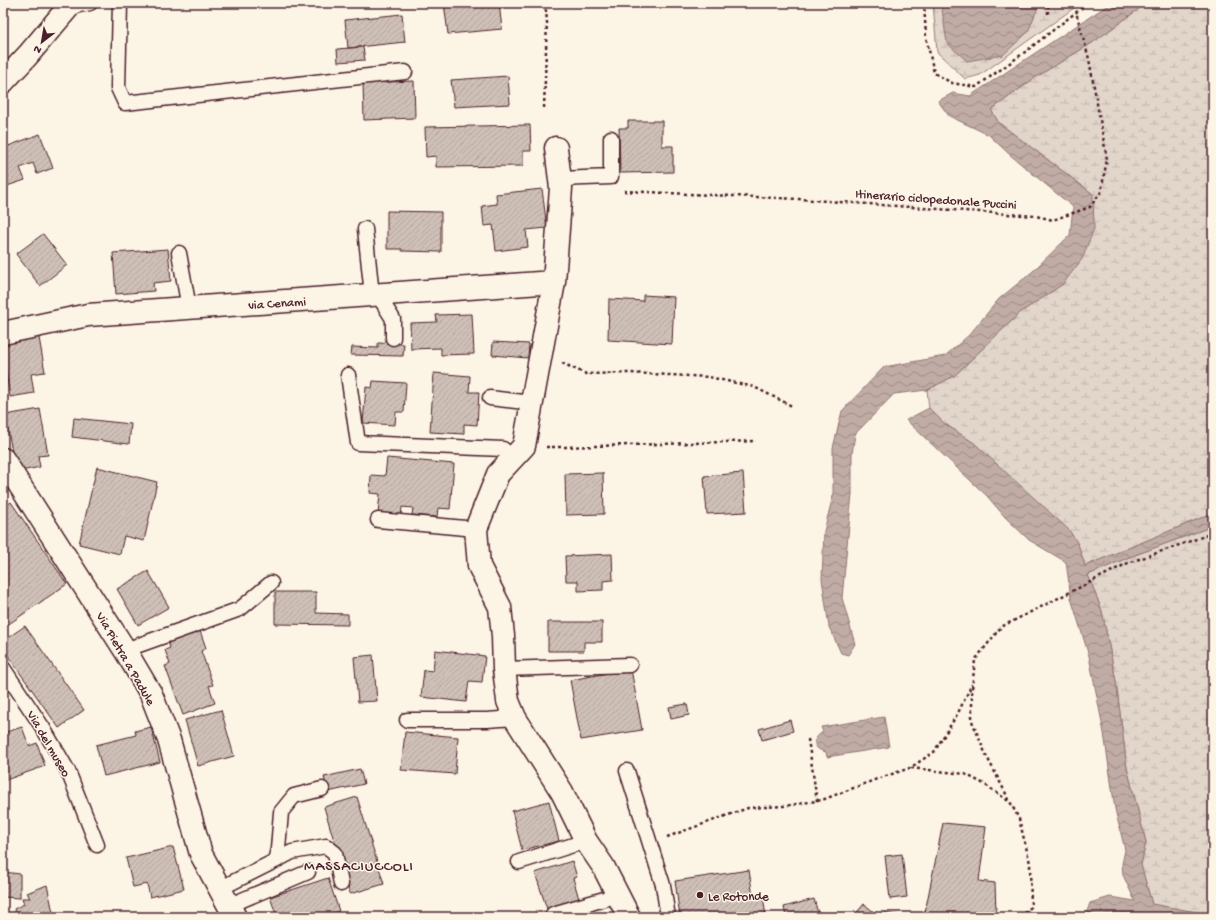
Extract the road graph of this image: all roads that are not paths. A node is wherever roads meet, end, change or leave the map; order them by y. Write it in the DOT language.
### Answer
graph roads {
  1 [pos="120,3"];
  2 [pos="77,4"];
  3 [pos="405,72"];
  4 [pos="3,82"];
  5 [pos="611,138"];
  6 [pos="556,148"];
  7 [pos="559,179"];
  8 [pos="365,229"];
  9 [pos="179,253"];
  10 [pos="554,282"];
  11 [pos="375,295"];
  12 [pos="188,308"];
  13 [pos="3,334"];
  14 [pos="393,338"];
  15 [pos="348,375"];
  16 [pos="490,398"];
  17 [pos="532,403"];
  18 [pos="518,452"];
  19 [pos="3,459"];
  20 [pos="378,520"];
  21 [pos="476,529"];
  22 [pos="271,583"];
  23 [pos="125,650"];
  24 [pos="630,666"];
  25 [pos="3,668"];
  26 [pos="504,669"];
  27 [pos="515,718"];
  28 [pos="407,720"];
  29 [pos="626,771"];
  30 [pos="322,789"];
  31 [pos="586,841"];
  32 [pos="97,845"];
  33 [pos="275,861"];
  34 [pos="519,862"];
  35 [pos="308,872"];
  36 [pos="341,884"];
  37 [pos="618,895"];
  38 [pos="227,904"];
  39 [pos="553,914"];
  40 [pos="630,917"];
  41 [pos="668,917"];
  1 -- 3 [label="lane"];
  2 -- 4 [label="street"];
  5 -- 7 [label="lane"];
  6 -- 7 [label="street"];
  7 -- 10 [label="street"];
  8 -- 11 [label="lane"];
  9 -- 12 [label="lane"];
  10 -- 11 [label="street, via Cenami"];
  10 -- 17 [label="street"];
  11 -- 12 [label="street, via Cenami"];
  11 -- 14 [label="lane"];
  12 -- 13 [label="street, via Cenami"];
  15 -- 18 [label="lane"];
  16 -- 17 [label="lane"];
  17 -- 18 [label="street"];
  18 -- 21 [label="street"];
  19 -- 23 [label="street, Via Pietra a Padule"];
  20 -- 21 [label="lane"];
  21 -- 26 [label="street"];
  22 -- 23 [label="lane"];
  23 -- 38 [label="street, Via Pietra a Padule"];
  24 -- 26 [label="lane"];
  25 -- 32 [label="lane, Via del museo"];
  26 -- 27 [label="street"];
  27 -- 28 [label="lane"];
  27 -- 31 [label="street"];
  29 -- 41 [label="lane"];
  30 -- 33 [label="lane"];
  31 -- 34 [label="lane"];
  31 -- 37 [label="street"];
  33 -- 36 [label="lane"];
  33 -- 38 [label="lane"];
  35 -- 38 [label="lane"];
  37 -- 39 [label="lane"];
  37 -- 40 [label="street"];
}
